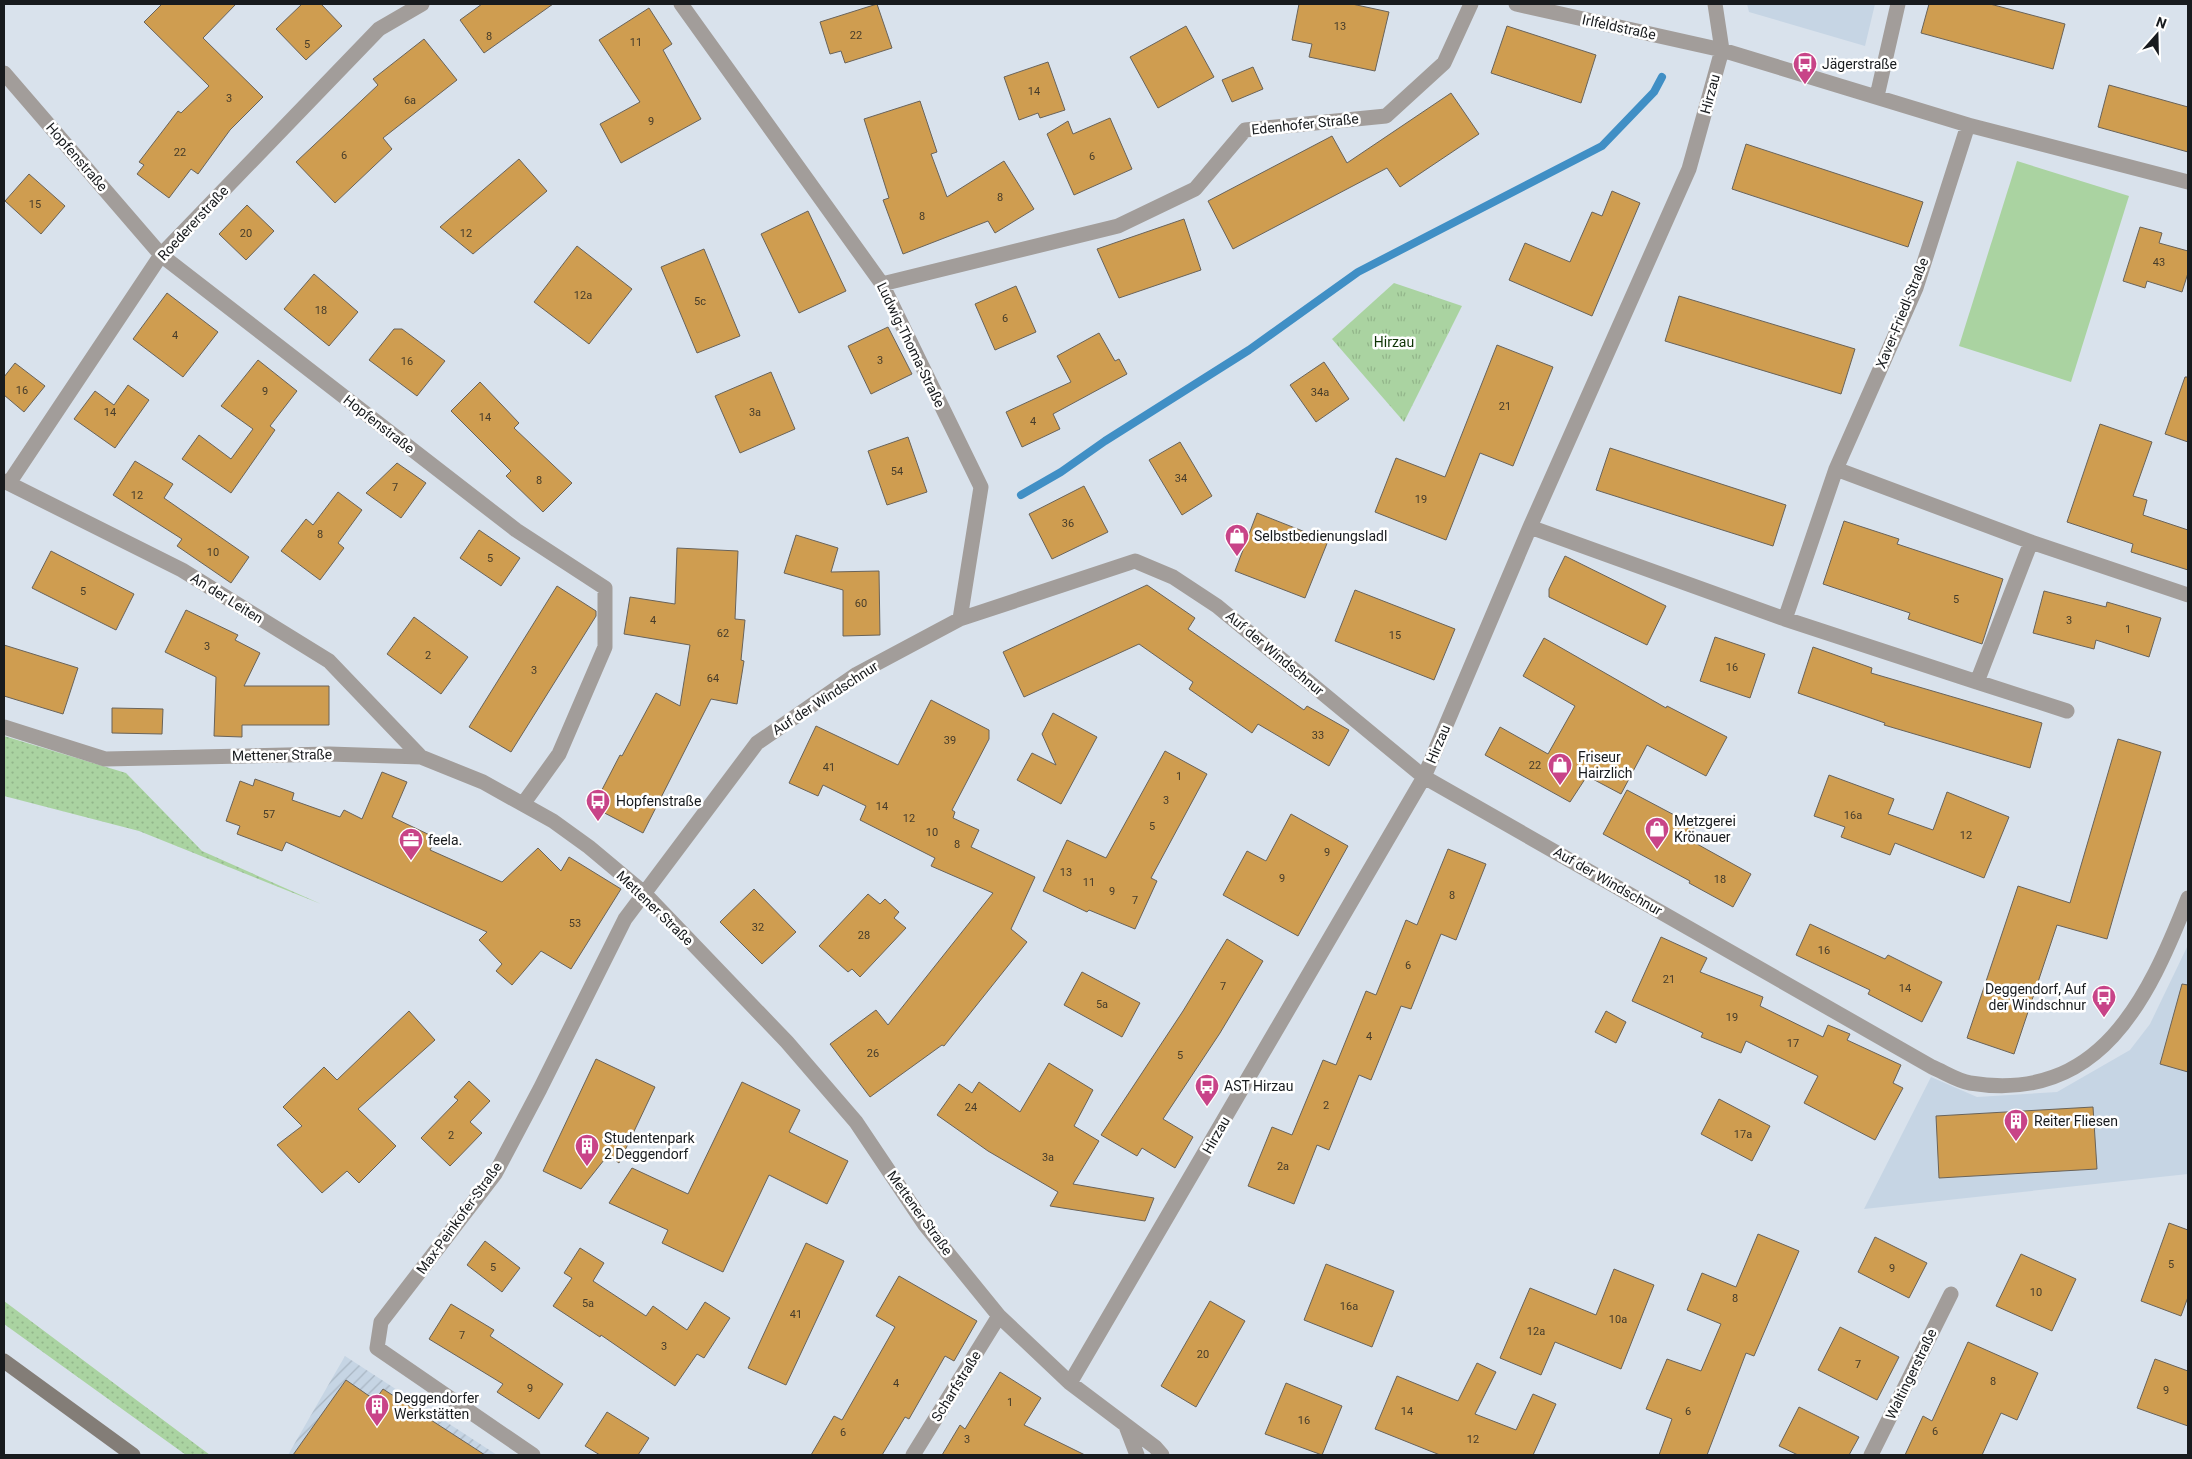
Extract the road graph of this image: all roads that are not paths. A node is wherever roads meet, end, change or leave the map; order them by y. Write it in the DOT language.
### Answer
graph roads {
  1 [pos="422,4"];
  2 [pos="681,4"];
  3 [pos="1472,4"];
  4 [pos="1516,4"];
  5 [pos="1715,4"];
  6 [pos="1898,4"];
  7 [pos="1722,50"];
  8 [pos="4,73"];
  9 [pos="1877,96"];
  10 [pos="1968,125"];
  11 [pos="2188,182"];
  12 [pos="161,255"];
  13 [pos="882,284"];
  14 [pos="1836,469"];
  15 [pos="6,482"];
  16 [pos="1530,527"];
  17 [pos="2030,542"];
  18 [pos="2188,595"];
  19 [pos="960,619"];
  20 [pos="1785,619"];
  21 [pos="1977,682"];
  22 [pos="2066,711"];
  23 [pos="4,727"];
  24 [pos="421,757"];
  25 [pos="1424,777"];
  26 [pos="523,804"];
  27 [pos="644,893"];
  28 [pos="2188,898"];
  29 [pos="1952,1294"];
  30 [pos="999,1316"];
  31 [pos="4,1361"];
  32 [pos="1070,1383"];
  33 [pos="1126,1426"];
  34 [pos="133,1455"];
  35 [pos="532,1455"];
  36 [pos="913,1455"];
  37 [pos="1136,1455"];
  38 [pos="1162,1455"];
  39 [pos="1872,1455"];
  1 -- 12 [label="street, Roedererstraße"];
  2 -- 13 [label="street, Ludwig-Thoma-Straße"];
  3 -- 13 [label="street, Edenhofer Straße"];
  4 -- 7 [label="street, Irlfeldstraße"];
  5 -- 7 [label="street, Hirzau"];
  6 -- 9 [label="street"];
  7 -- 9 [label="street"];
  7 -- 16 [label="street, Hirzau"];
  8 -- 12 [label="street, Hopfenstraße"];
  9 -- 10 [label="street"];
  10 -- 11 [label="street"];
  10 -- 14 [label="street, Xaver-Friedl-Straße"];
  12 -- 15 [label="street, Roedererstraße"];
  12 -- 26 [label="street, Hopfenstraße"];
  13 -- 19 [label="street, Ludwig-Thoma-Straße"];
  14 -- 17 [label="street"];
  14 -- 20 [label="street, Xaver-Friedl-Straße"];
  15 -- 24 [label="street, An der Leiten"];
  16 -- 20 [label="street"];
  16 -- 25 [label="street, Hirzau"];
  17 -- 18 [label="street"];
  17 -- 21 [label="street"];
  19 -- 25 [label="street, Auf der Windschnur"];
  19 -- 27 [label="street, Auf der Windschnur"];
  20 -- 21 [label="street"];
  21 -- 22 [label="street"];
  23 -- 24 [label="street, Mettener Straße"];
  24 -- 26 [label="street, Mettener Straße"];
  25 -- 28 [label="street, Auf der Windschnur"];
  25 -- 32 [label="street, Hirzau"];
  26 -- 27 [label="street, Mettener Straße"];
  27 -- 30 [label="street, Mettener Straße"];
  27 -- 35 [label="street, Max-Peinkofer-Straße"];
  29 -- 39 [label="street, Waltingerstraße"];
  30 -- 32 [label="street, Mettener Straße"];
  30 -- 36 [label="street, Scharfstraße"];
  31 -- 34 [label="main road"];
  32 -- 33 [label="street, Mettener Straße"];
  33 -- 37 [label="street"];
  33 -- 38 [label="street, Mettener Straße"];
}
